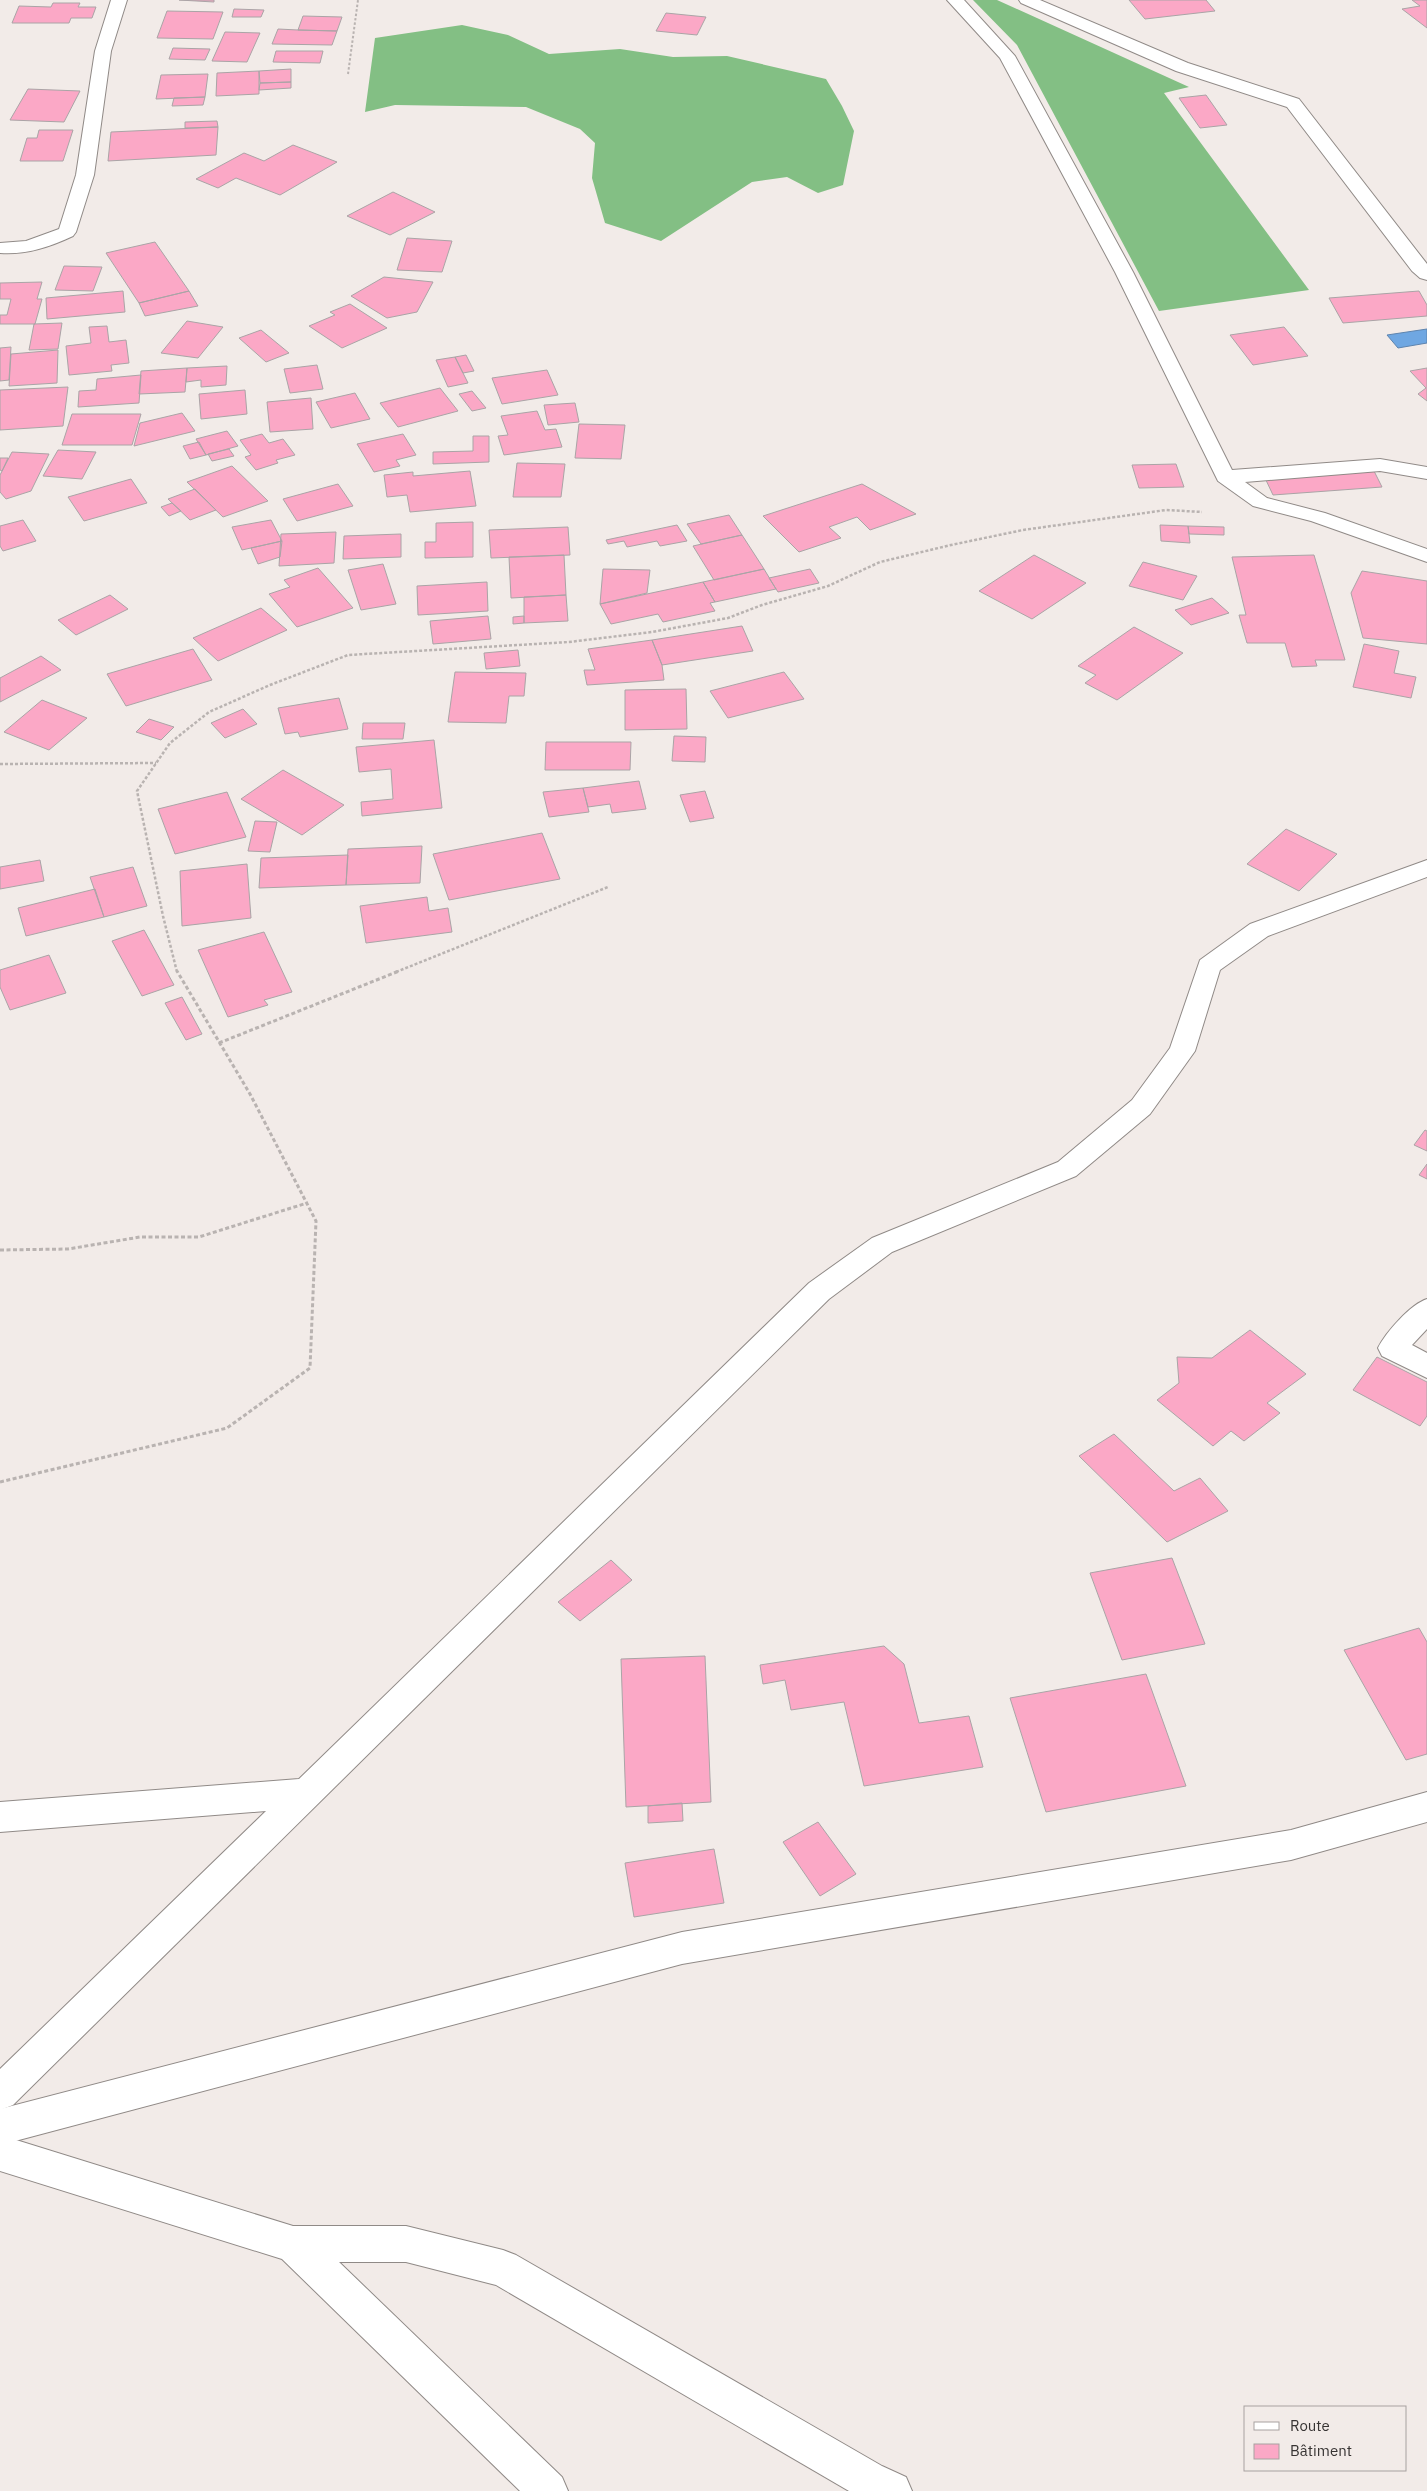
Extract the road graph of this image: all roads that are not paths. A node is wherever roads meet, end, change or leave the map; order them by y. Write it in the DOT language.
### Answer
graph roads {
  1 [pos="119,0"];
  2 [pos="955,0"];
  3 [pos="1028,0"];
  4 [pos="0,248"];
  5 [pos="1427,274"];
  6 [pos="1427,473"];
  7 [pos="1225,477"];
  8 [pos="1427,556"];
  9 [pos="1427,868"];
  10 [pos="1427,1310"];
  11 [pos="1427,1367"];
  12 [pos="304,1793"];
  13 [pos="1427,1807"];
  14 [pos="0,1817"];
  15 [pos="0,2093"];
  16 [pos="0,2127"];
  17 [pos="0,2153"];
  18 [pos="293,2244"];
  19 [pos="548,2491"];
  20 [pos="892,2491"];
  1 -- 4 [label="street"];
  2 -- 7 [label="street"];
  3 -- 5 [label="street"];
  6 -- 7 [label="street"];
  7 -- 8 [label="street"];
  9 -- 12 [label="street"];
  10 -- 11 [label="street"];
  12 -- 14 [label="street"];
  12 -- 15 [label="street"];
  13 -- 16 [label="street"];
  17 -- 18 [label="street"];
  18 -- 19 [label="street"];
  18 -- 20 [label="street"];
}
